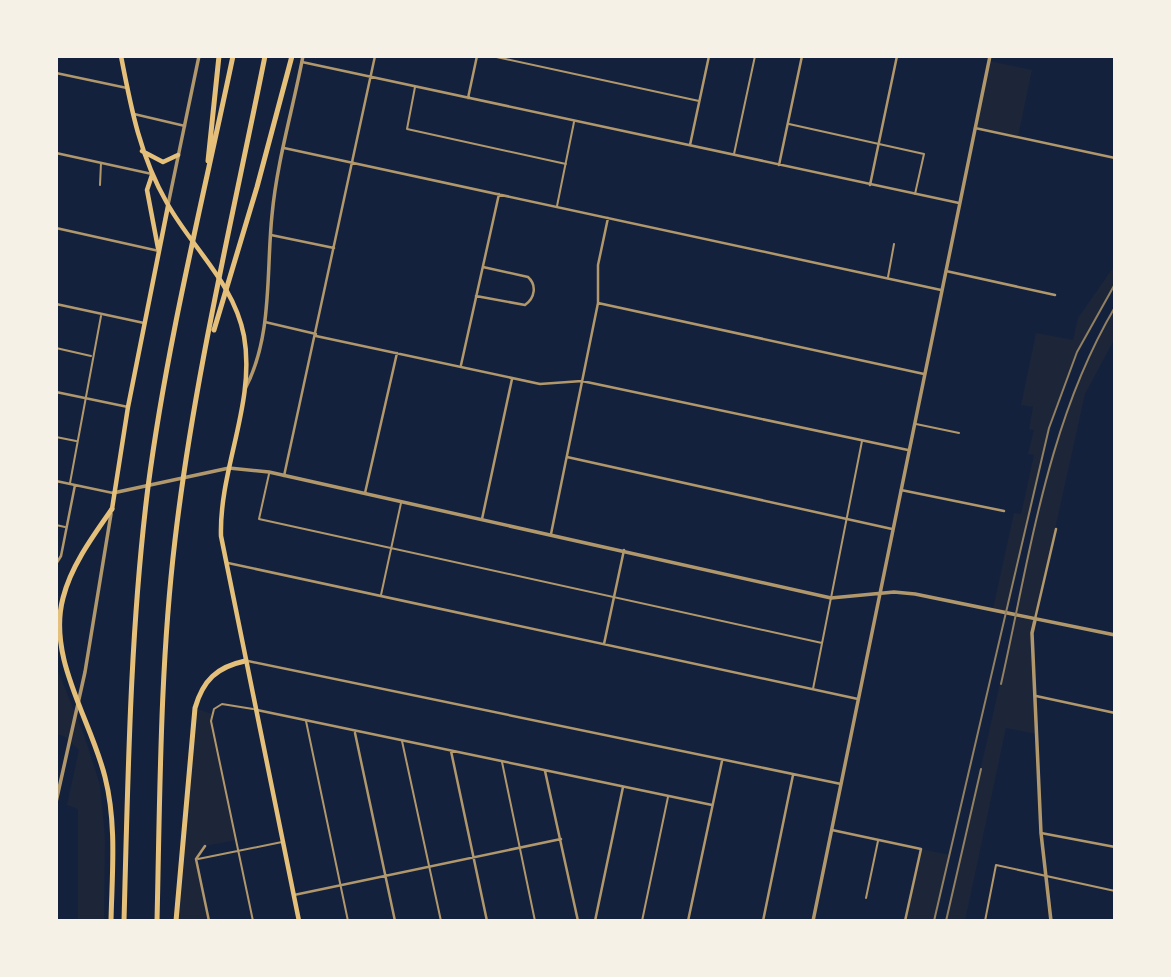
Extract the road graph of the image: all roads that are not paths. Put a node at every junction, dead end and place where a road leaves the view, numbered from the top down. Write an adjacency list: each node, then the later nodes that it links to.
1 (121, 56): 20 (main road)
2 (199, 56): 26 (street)
3 (219, 56): 43 (highway)
4 (233, 56): 43 (highway)
5 (265, 56): 70 (highway)
6 (292, 56): 70 (highway)
7 (375, 56): 18 (street)
8 (477, 56): 21 (street)
9 (492, 56): 22 (lane)
10 (702, 56): 15 (street)
11 (755, 56): 34 (lane)
12 (802, 56): 25 (street)
13 (897, 56): 28 (street)
14 (990, 56): 27 (street)
15 (709, 57): 22 (street)
16 (302, 59): 18 (street); 30 (street)
17 (56, 73): 20 (street)
18 (371, 76): 19 (street); 36 (street)
19 (415, 86): 21 (street); 38 (lane)
20 (127, 88): 23 (main road)
21 (468, 97): 24 (street)
22 (699, 101): 29 (street)
23 (132, 114): 26 (street); 31 (main road)
24 (575, 121): 29 (street); 38 (lane)
25 (788, 124): 28 (lane); 39 (street)
26 (185, 126): 33 (street)
27 (975, 128): 35 (street); 46 (street)
28 (878, 143): 41 (street); 45 (lane)
29 (690, 146): 34 (street)
30 (284, 148): 36 (street); 51 (street)
31 (141, 150): 33 (main road); 40 (main road)
32 (56, 153): 37 (street)
33 (178, 155): 47 (street)
34 (734, 155): 39 (street)
35 (1115, 158)
36 (352, 162): 44 (street); 53 (street)
37 (101, 163): 40 (street); 42 (lane)
38 (566, 164): 48 (lane)
39 (779, 165): 41 (street)
40 (152, 174): 47 (main road); 54 (main road)
41 (870, 185): 45 (street)
42 (100, 186)
43 (205, 192): 156 (highway)
44 (499, 194): 48 (street); 55 (street)
45 (915, 194): 46 (street)
46 (959, 203): 56 (street)
47 (168, 205): 54 (main road); 75 (main road)
48 (556, 206): 49 (street)
49 (608, 217): 57 (street); 61 (street)
50 (56, 228): 54 (street)
51 (271, 235): 53 (street); 64 (street)
52 (894, 244): 57 (lane)
53 (334, 248): 66 (street)
54 (159, 251): 65 (main road)
55 (483, 267): 60 (street); 60 (street)
56 (945, 271): 58 (street); 59 (street)
57 (888, 278): 58 (street)
58 (941, 290): 72 (street)
59 (1055, 295)
60 (476, 296): 71 (street)
61 (598, 303): 72 (street); 74 (street)
62 (56, 304): 63 (street)
63 (101, 314): 65 (street); 69 (lane)
64 (264, 322): 66 (street); 75 (street)
65 (144, 323): 78 (main road)
66 (316, 335): 68 (street); 88 (street)
67 (56, 348): 69 (lane)
68 (397, 353): 71 (street); 94 (street)
69 (92, 356): 77 (lane)
70 (205, 360): 157 (highway)
71 (461, 367): 73 (street)
72 (924, 374): 79 (street)
73 (512, 378): 74 (street); 99 (street)
74 (582, 381): 83 (street); 85 (street)
75 (244, 391): 86 (main road)
76 (56, 392): 77 (street)
77 (85, 398): 78 (street); 82 (lane)
78 (128, 407): 93 (main road)
79 (914, 423): 80 (lane); 84 (street)
80 (959, 433)
81 (56, 437): 82 (lane)
82 (77, 441): 90 (lane)
83 (862, 441): 84 (street); 98 (lane)
84 (908, 450): 92 (street)
85 (567, 457): 98 (street); 104 (street)
86 (229, 468): 87 (street); 93 (street); 107 (main road)
87 (269, 472): 88 (street); 105 (lane)
88 (284, 476): 94 (street)
89 (56, 481): 90 (street)
90 (70, 484): 91 (street)
91 (75, 485): 93 (street); 101 (street)
92 (901, 490): 97 (street); 102 (street)
93 (113, 493): 96 (main road)
94 (365, 493): 95 (street)
95 (402, 502): 99 (street); 105 (lane)
96 (111, 509): 134 (street); 155 (highway)
97 (1003, 511)
98 (847, 518): 102 (street); 112 (lane)
99 (482, 519): 104 (street)
100 (56, 525): 101 (lane)
101 (66, 527): 108 (street)
102 (892, 529): 110 (street)
103 (1056, 529): 113 (street)
104 (551, 534): 106 (street)
105 (391, 549): 109 (lane); 111 (lane)
106 (624, 550): 111 (street); 112 (street)
107 (225, 562): 109 (street); 117 (main road)
108 (56, 564)
109 (382, 595): 116 (street)
110 (879, 596): 112 (street); 113 (street); 120 (street)
111 (614, 598): 115 (lane); 116 (street)
112 (831, 598): 115 (lane)
113 (1035, 619): 114 (street); 119 (street)
114 (1115, 635)
115 (822, 643): 118 (lane)
116 (604, 644): 118 (street)
117 (245, 661): 121 (main road); 127 (street); 158 (highway)
118 (813, 690): 120 (street)
119 (1035, 696): 122 (street); 137 (street)
120 (858, 699): 131 (street)
121 (256, 709): 123 (street); 140 (main road); 144 (lane)
122 (1115, 713)
123 (306, 721): 124 (street); 150 (lane)
124 (355, 731): 125 (street); 148 (street)
125 (402, 740): 126 (street); 147 (lane)
126 (451, 751): 128 (street); 145 (street)
127 (722, 761): 130 (street); 135 (street)
128 (502, 762): 129 (street); 142 (lane)
129 (545, 771): 132 (street); 138 (street)
130 (793, 775): 131 (street); 171 (street)
131 (841, 785): 136 (street)
132 (623, 786): 133 (street); 168 (street)
133 (668, 796): 135 (street); 169 (lane)
134 (56, 802)
135 (712, 806): 170 (street)
136 (832, 830): 139 (street); 154 (street)
137 (1041, 833): 143 (street); 149 (street)
138 (561, 839): 142 (street); 167 (street)
139 (878, 840): 153 (lane); 173 (street)
140 (283, 841): 144 (lane); 152 (main road)
141 (205, 845): 146 (street)
142 (520, 847): 145 (street); 166 (lane)
143 (1115, 847)
144 (238, 850): 146 (lane); 160 (lane)
145 (474, 858): 147 (street); 165 (street)
146 (196, 859): 159 (street)
147 (429, 866): 148 (street); 164 (lane)
148 (386, 876): 150 (street); 163 (street)
149 (1045, 876): 151 (lane); 174 (lane); 175 (street)
150 (341, 886): 152 (street); 162 (lane)
151 (1115, 891)
152 (293, 895): 161 (main road)
153 (866, 898)
154 (813, 920): 172 (street)
155 (111, 921)
156 (124, 921)
157 (157, 921)
158 (176, 921)
159 (209, 921)
160 (253, 921)
161 (299, 921)
162 (348, 921)
163 (395, 921)
164 (440, 921)
165 (487, 921)
166 (536, 921)
167 (578, 921)
168 (595, 921)
169 (642, 921)
170 (688, 921)
171 (763, 921)
172 (819, 921)
173 (905, 921)
174 (985, 921)
175 (1051, 921)

